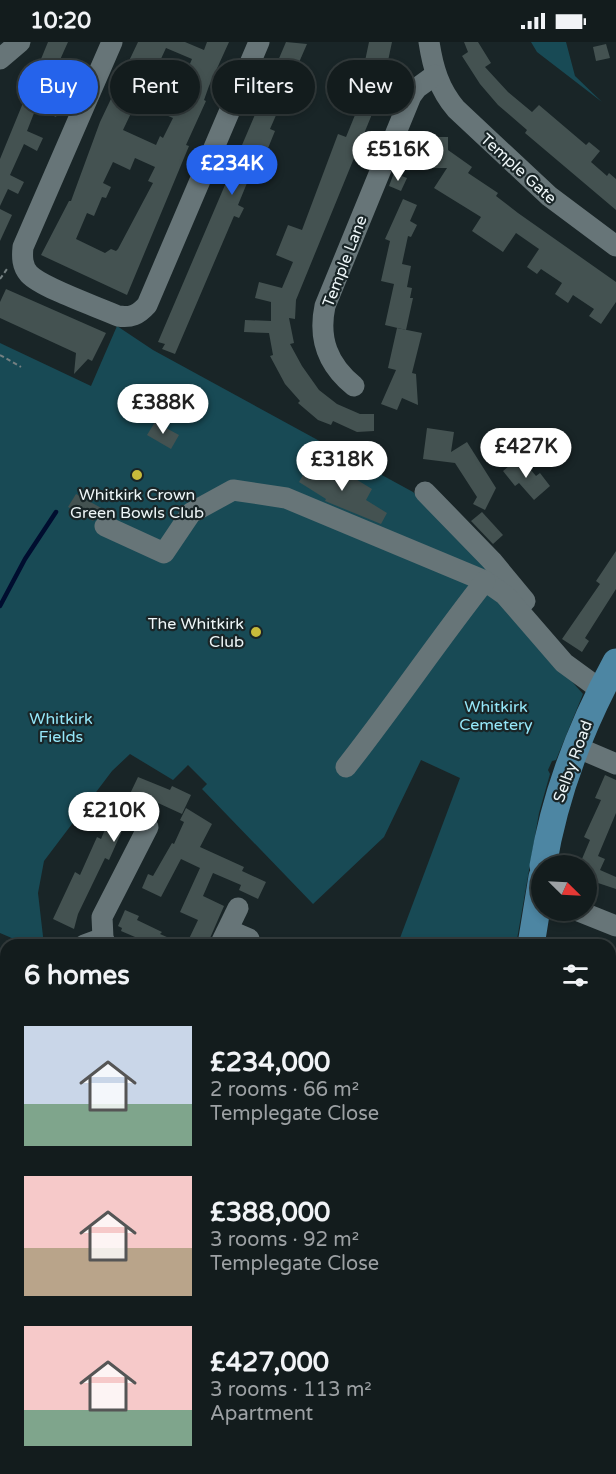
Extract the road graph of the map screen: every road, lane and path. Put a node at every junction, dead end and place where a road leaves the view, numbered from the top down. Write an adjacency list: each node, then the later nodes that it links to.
1 (20, 42): 5 (street)
2 (112, 42): 3 (street)
3 (259, 42)
4 (429, 42): 6 (street, Temple Gate)
5 (0, 59)
6 (435, 75): 7 (street, Temple Gate); 10 (street, Temple Lane)
7 (616, 246)
8 (0, 355): 9 (path)
9 (21, 367)
10 (354, 386)
11 (425, 492): 14 (street)
12 (105, 526): 13 (street)
13 (485, 581): 14 (street); 17 (street)
14 (607, 678): 15 (main road, Selby Road)
15 (576, 747): 16 (street); 19 (main road, Selby Road)
16 (616, 764)
17 (346, 767)
18 (148, 827): 25 (street)
19 (545, 855)
20 (238, 908): 24 (street)
21 (597, 918): 23 (street)
22 (535, 921): 27 (main road)
23 (616, 926)
24 (224, 937): 26 (street)
25 (98, 939)
26 (249, 939)
27 (532, 939)

